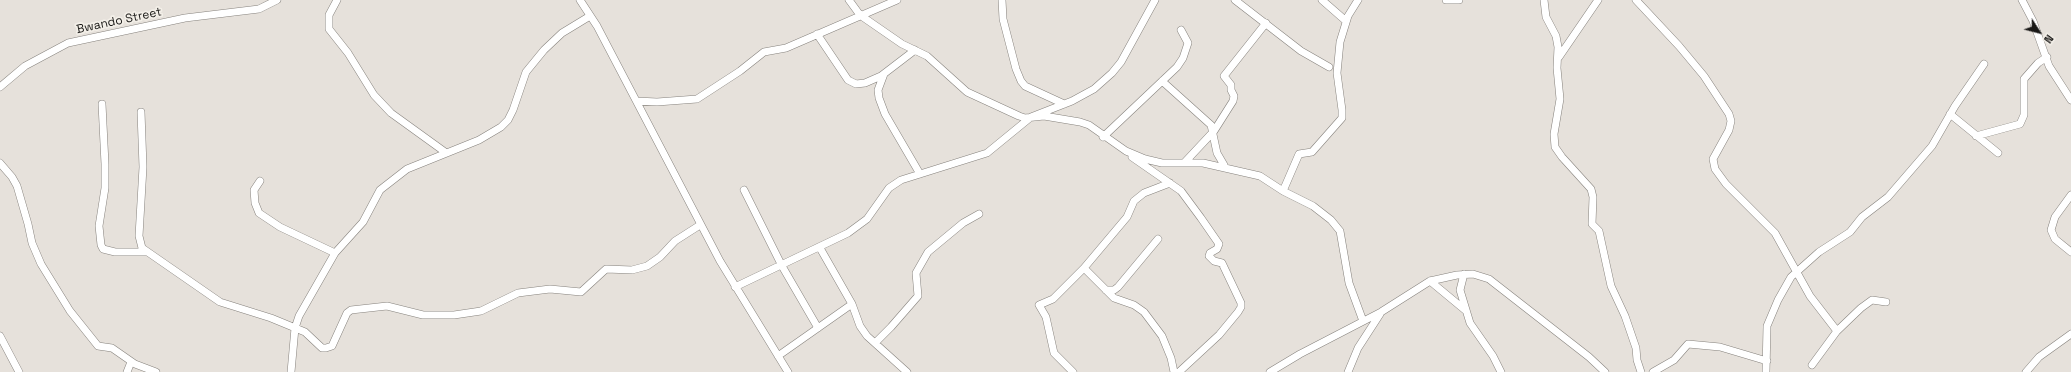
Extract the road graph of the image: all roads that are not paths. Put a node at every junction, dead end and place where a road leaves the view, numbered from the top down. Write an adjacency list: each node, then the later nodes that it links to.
1 (277, 0): 28 (street, Bwando Street)
2 (337, 0): 40 (street)
3 (580, 0): 16 (street)
4 (849, 0): 15 (street)
5 (897, 0): 15 (street)
6 (1002, 0): 32 (street)
7 (1155, 0): 32 (street)
8 (1235, 0): 18 (street)
9 (1322, 0): 17 (street)
10 (1358, 0): 17 (street)
11 (1544, 0): 23 (street)
12 (1598, 0): 23 (street)
13 (1636, 0): 60 (street)
14 (2026, 2): 22 (street)
15 (860, 14): 20 (street); 21 (street)
16 (590, 16): 30 (street); 40 (street)
17 (1346, 21): 49 (street)
18 (1266, 23): 25 (street); 36 (street)
19 (1181, 30): 27 (street)
20 (817, 34): 26 (street); 30 (street)
21 (915, 50): 26 (street); 35 (street)
22 (2047, 57): 29 (street); 37 (street)
23 (1558, 59): 93 (street)
24 (1984, 64): 34 (street)
25 (1329, 67)
26 (884, 74): 45 (street)
27 (1162, 81): 36 (street); 38 (street)
28 (0, 87)
29 (2071, 100)
30 (637, 101): 52 (street)
31 (102, 104): 55 (street)
32 (1064, 104): 35 (street)
33 (141, 112): 55 (street)
34 (1950, 114): 37 (street); 60 (street)
35 (1031, 117): 38 (street); 45 (street)
36 (1214, 131): 42 (street); 44 (street)
37 (1976, 136): 41 (street)
38 (1103, 137): 39 (street)
39 (1126, 151): 42 (street); 47 (street)
40 (445, 152): 57 (street)
41 (1998, 153)
42 (1185, 162): 49 (street)
43 (0, 163): 78 (street)
44 (1224, 166)
45 (920, 174): 54 (street)
46 (260, 180): 57 (street)
47 (1170, 183): 59 (street); 88 (street)
48 (744, 190): 58 (street)
49 (1283, 191): 69 (street)
50 (2071, 195): 56 (street)
51 (979, 214): 75 (street)
52 (700, 225): 63 (street); 70 (street)
53 (1158, 239): 64 (street)
54 (820, 248): 58 (street); 66 (street)
55 (145, 252): 70 (street)
56 (2071, 252)
57 (335, 253): 70 (street)
58 (782, 266): 63 (street); 71 (street)
59 (1084, 268): 64 (street); 86 (street)
60 (1796, 271): 72 (street); 77 (street)
61 (1464, 274): 62 (street); 67 (street); 92 (street)
62 (1430, 282): 67 (street); 68 (street)
63 (736, 287): 76 (street)
64 (1106, 290): 87 (street)
65 (1886, 302): 72 (street)
66 (852, 304): 71 (street); 75 (street)
67 (1466, 310): 91 (street)
68 (1381, 312): 69 (street); 90 (street)
69 (1363, 321): 89 (street)
70 (295, 328): 83 (street)
71 (818, 328): 76 (street)
72 (1837, 331): 79 (street)
73 (2071, 334): 96 (street)
74 (0, 336): 80 (street)
75 (875, 343): 85 (street)
76 (778, 356): 84 (street)
77 (1766, 361): 94 (street); 95 (street)
78 (131, 362): 81 (street); 82 (street)
79 (1812, 365)
80 (19, 372)
81 (127, 372)
82 (156, 372)
83 (291, 372)
84 (788, 372)
85 (907, 372)
86 (1073, 372)
87 (1174, 372)
88 (1179, 372)
89 (1270, 372)
90 (1348, 372)
91 (1501, 372)
92 (1605, 372)
93 (1640, 372)
94 (1653, 372)
95 (1766, 372)
96 (2026, 372)

